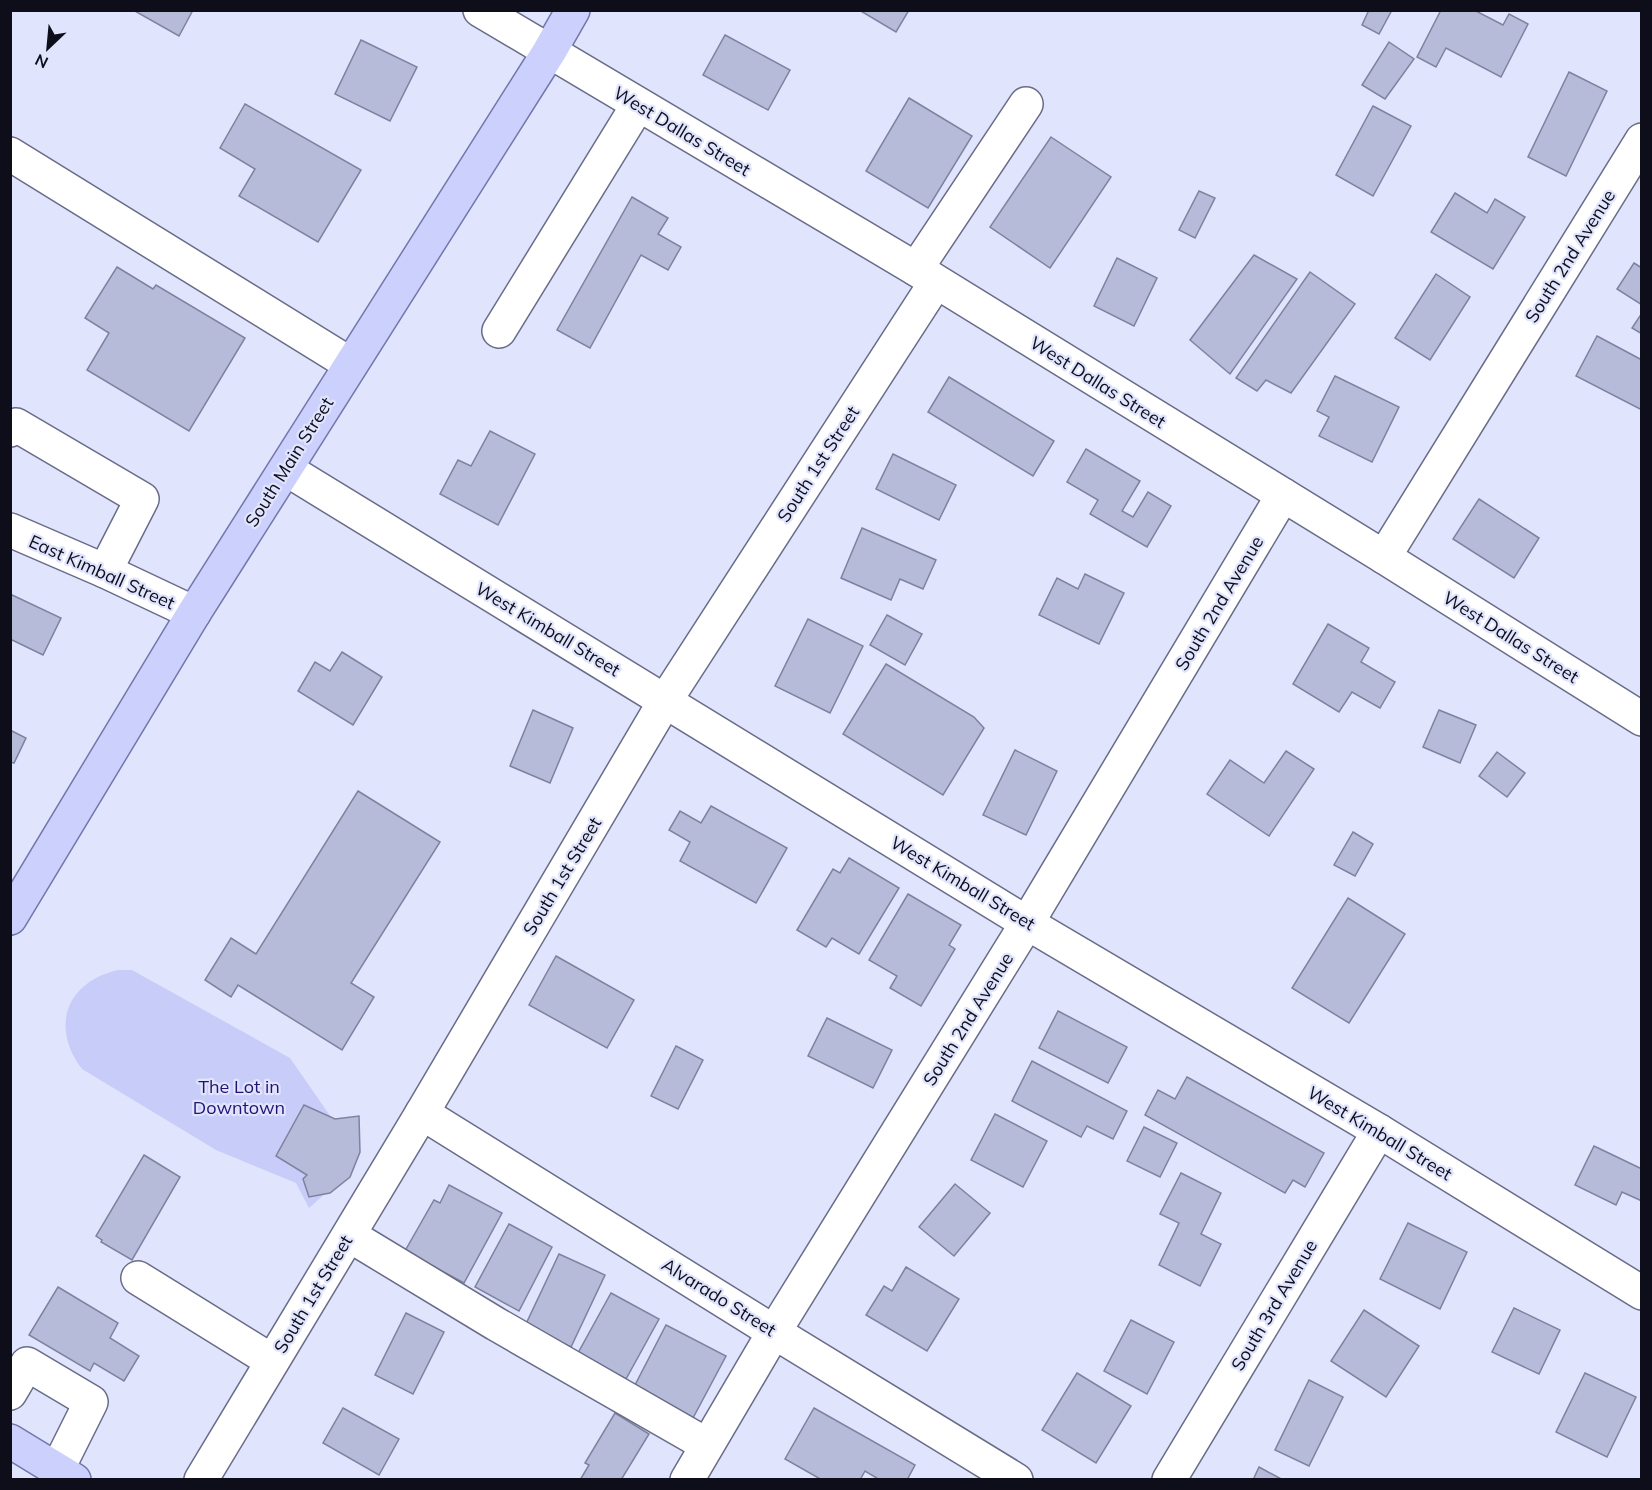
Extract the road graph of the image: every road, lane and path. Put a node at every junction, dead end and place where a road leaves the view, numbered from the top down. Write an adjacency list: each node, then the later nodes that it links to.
1 (480, 10): 3 (street, West Dallas Street)
2 (573, 10): 3 (main road, South Main Street)
3 (549, 52): 5 (street, West Dallas Street); 10 (main road, South Main Street)
4 (1026, 104): 8 (street, South 1st Street)
5 (638, 105): 8 (street, West Dallas Street); 9 (street)
6 (1641, 140): 15 (street, South 2nd Avenue)
7 (10, 154): 10 (street)
8 (926, 276): 13 (street, West Dallas Street); 18 (street, South 1st Street)
9 (499, 331)
10 (350, 364): 12 (main road, South Main Street)
11 (10, 430): 16 (street)
12 (286, 469): 17 (main road, South Main Street); 18 (street, West Kimball Street)
13 (1283, 495): 15 (street, West Dallas Street); 21 (street, South 2nd Avenue)
14 (10, 531): 16 (street, East Kimball Street)
15 (1384, 557): 19 (street, West Dallas Street)
16 (105, 571): 17 (street, East Kimball Street)
17 (194, 613): 20 (main road, South Main Street)
18 (665, 701): 21 (street, West Kimball Street); 22 (street, South 1st Street)
19 (1641, 719)
20 (10, 918)
21 (1027, 923): 23 (street, West Kimball Street); 27 (street, South 2nd Avenue)
22 (422, 1113): 24 (street, South 1st Street); 27 (street, Alvarado Street)
23 (1379, 1131): 26 (street, West Kimball Street); 36 (street, South 3rd Avenue)
24 (349, 1235): 28 (street, South 1st Street); 31 (street)
25 (138, 1278): 28 (street)
26 (1641, 1293)
27 (774, 1332): 31 (street, South 2nd Avenue); 35 (street, Alvarado Street)
28 (272, 1361): 33 (street, South 1st Street)
29 (10, 1393): 32 (street)
30 (10, 1441): 32 (main road)
31 (707, 1445): 34 (street, South 2nd Avenue)
32 (65, 1474)
33 (201, 1479)
34 (687, 1479)
35 (1016, 1479)
36 (1169, 1479)

